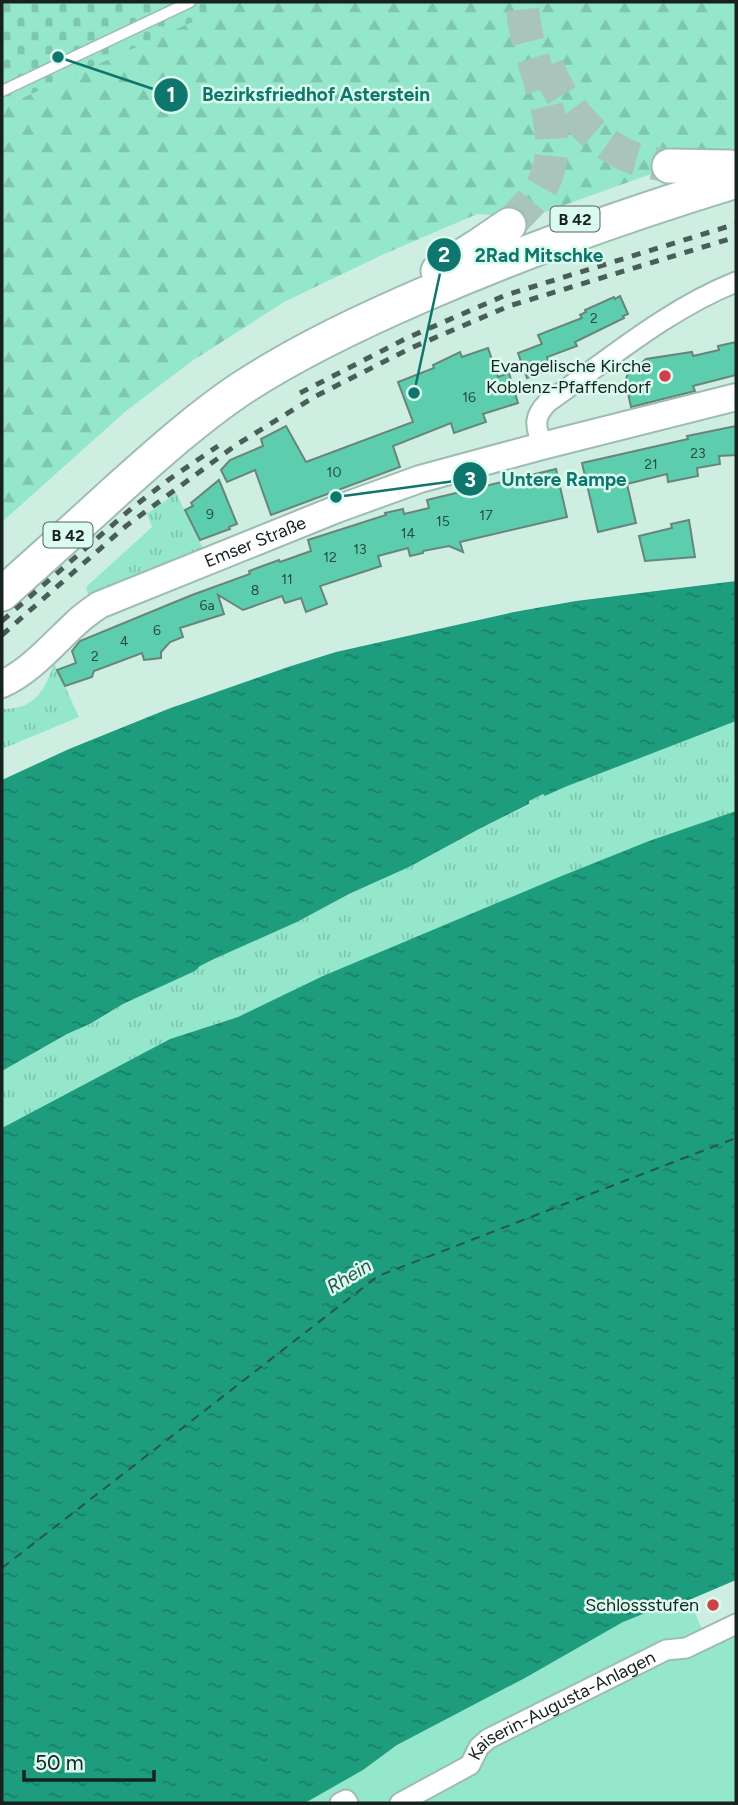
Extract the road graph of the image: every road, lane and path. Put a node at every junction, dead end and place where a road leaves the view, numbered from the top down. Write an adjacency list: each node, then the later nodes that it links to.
1 (190, 2): 2 (lane)
2 (2, 91)
3 (669, 166): 4 (highway)
4 (735, 178): 6 (highway, B 42); 11 (highway, B 42)
5 (509, 225): 6 (highway)
6 (424, 280): 10 (highway, B 42)
7 (736, 282): 9 (street)
8 (736, 397): 9 (street, Emser Straße)
9 (542, 446): 12 (street, Emser Straße)
10 (2, 563)
11 (2, 594)
12 (2, 684)
13 (736, 1625): 16 (street, Kaiserin-Augusta-Anlagen)
14 (340, 1803): 15 (street)
15 (348, 1803)
16 (400, 1803)

